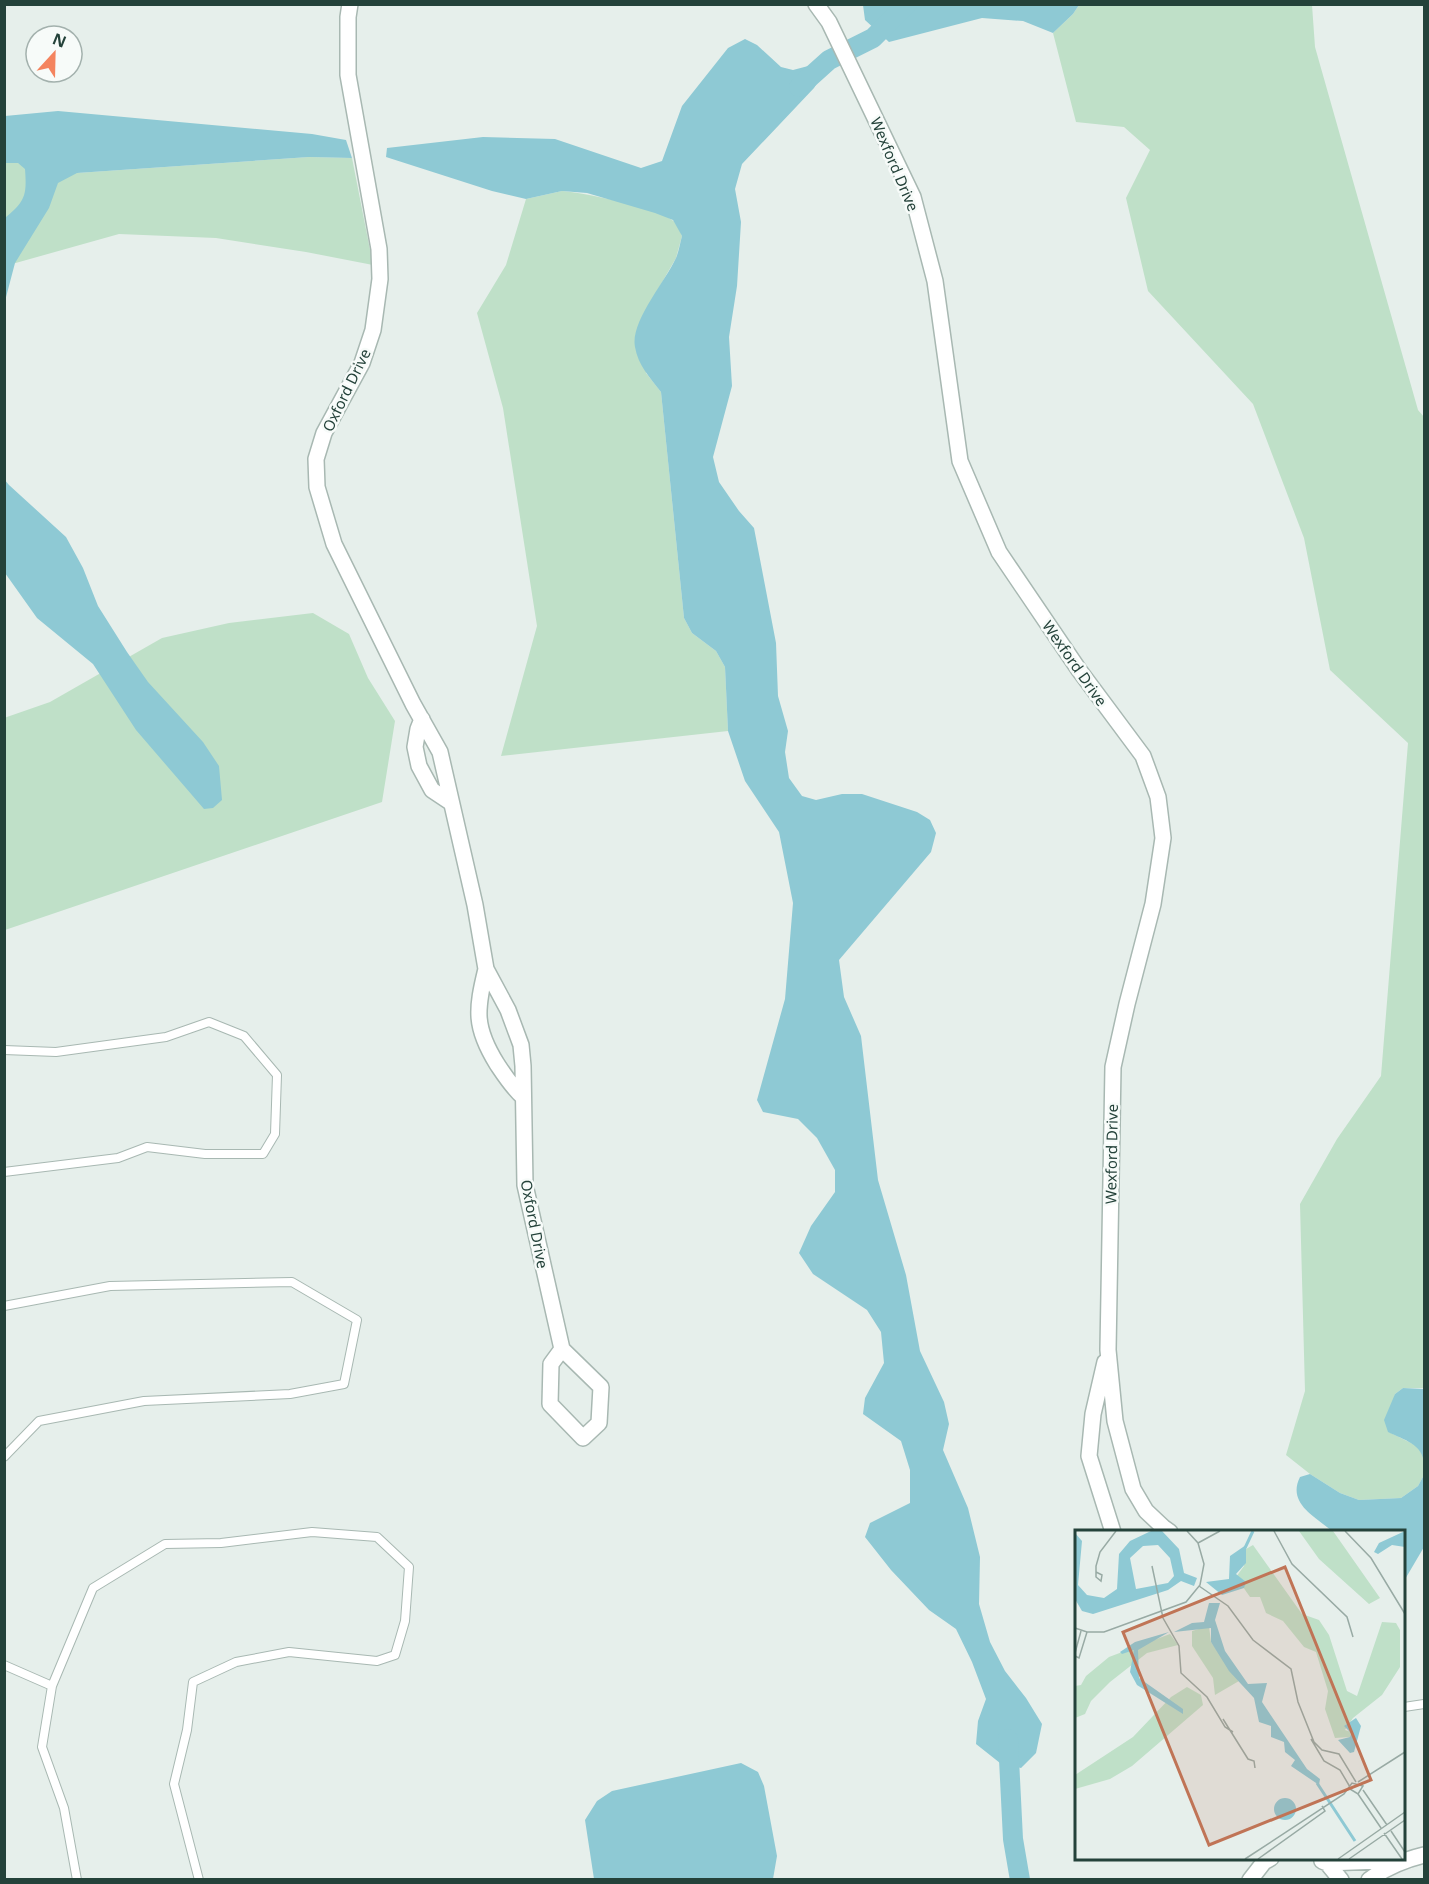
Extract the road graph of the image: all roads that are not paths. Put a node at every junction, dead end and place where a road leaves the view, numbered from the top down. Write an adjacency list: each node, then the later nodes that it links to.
1 (350, 4): 3 (street, Oxford Drive)
2 (816, 4): 11 (street, Wexford Drive)
3 (422, 719): 4 (street, Oxford Drive); 4 (street)
4 (450, 802): 5 (street, Oxford Drive)
5 (486, 969): 7 (street, Oxford Drive); 7 (street, Oxford Drive)
6 (4, 1050): 8 (lane)
7 (523, 1097): 10 (street, Oxford Drive)
8 (4, 1172)
9 (4, 1306): 12 (lane)
10 (562, 1349): 10 (street)
11 (1108, 1350): 13 (street, Wexford Drive); 14 (street, Wexford Drive)
12 (4, 1457)
13 (1113, 1530)
14 (1167, 1530)
15 (4, 1665): 16 (lane)
16 (52, 1686): 24 (lane); 25 (lane)
17 (1425, 1704): 18 (lane)
18 (1405, 1707)
19 (1425, 1855): 21 (street)
20 (1268, 1860): 23 (street)
21 (1405, 1860): 22 (street); 27 (street)
22 (1323, 1861): 26 (street)
23 (1251, 1871)
24 (77, 1880)
25 (199, 1880)
26 (1341, 1880)
27 (1369, 1880)

